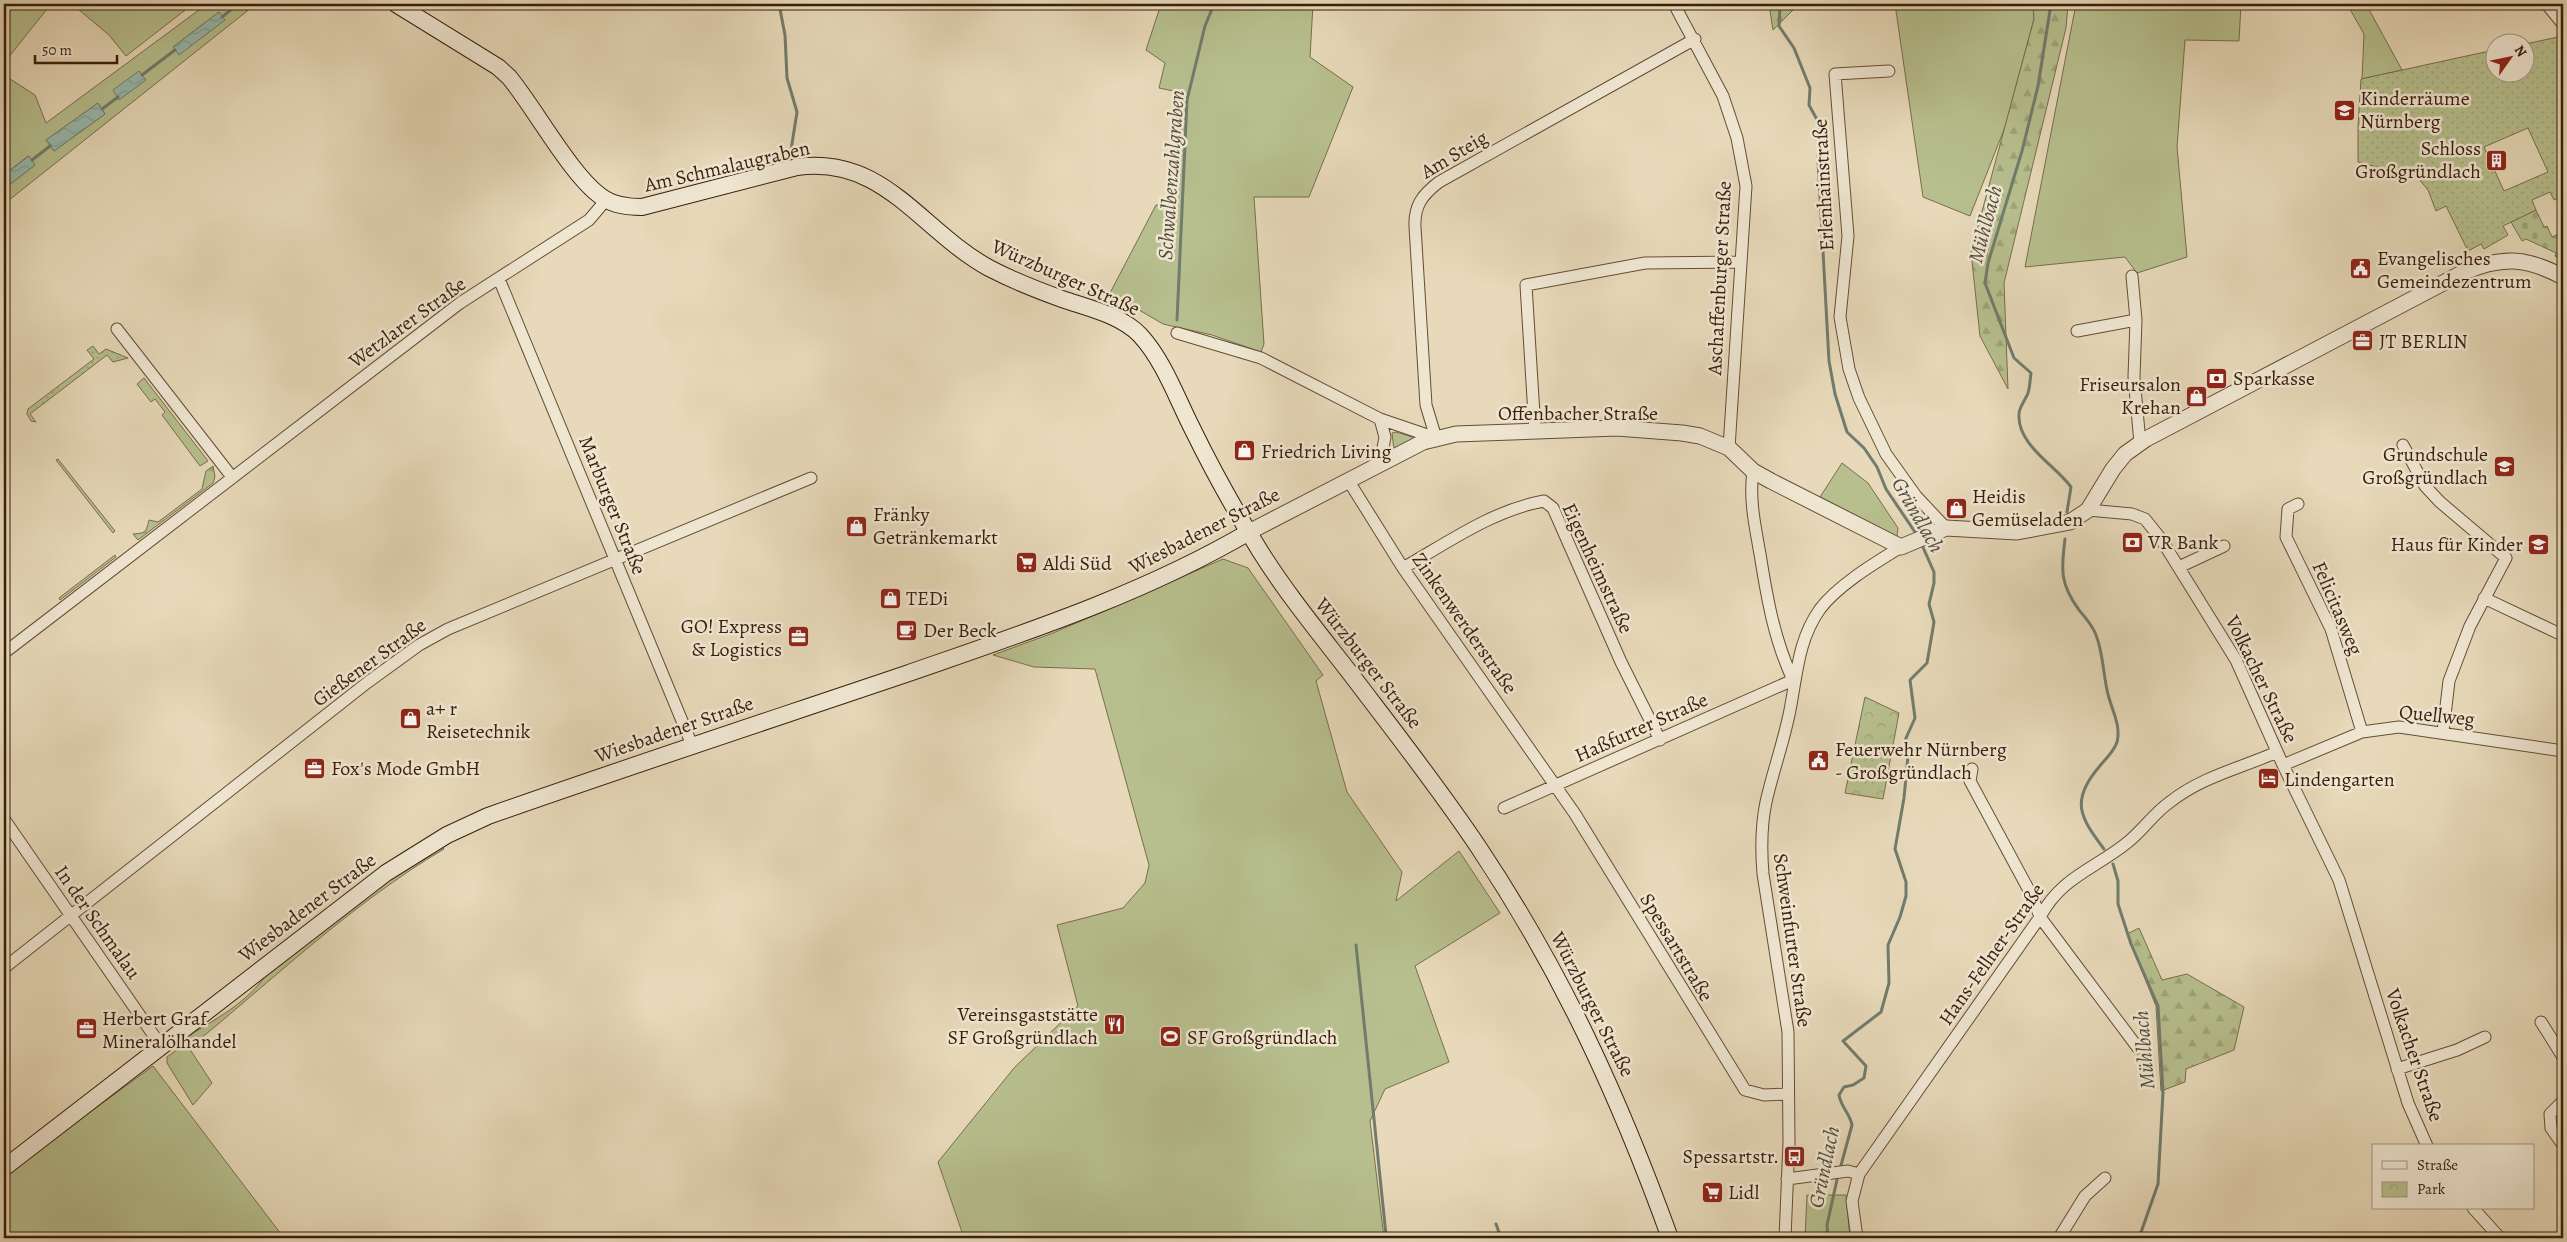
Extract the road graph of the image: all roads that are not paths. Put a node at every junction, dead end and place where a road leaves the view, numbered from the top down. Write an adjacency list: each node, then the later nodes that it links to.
1 (396, 4): 7 (main road, Am Schmalaugraben)
2 (1674, 4): 5 (street, Aschaffenburger Straße)
3 (2549, 4): 4 (street)
4 (2563, 21)
5 (1695, 39): 9 (street, Aschaffenburger Straße); 19 (street, Am Steig)
6 (1890, 71): 30 (street, Erlenhainstraße)
7 (606, 200): 8 (main road, Am Schmalaugraben); 12 (street, Wetzlarer Straße)
8 (924, 220): 31 (main road, Würzburger Straße)
9 (1741, 262): 18 (street); 22 (street, Aschaffenburger Straße)
10 (2132, 276): 13 (street)
11 (2563, 277): 20 (street)
12 (499, 279): 25 (street, Wetzlarer Straße); 34 (street, Marburger Straße)
13 (2136, 320): 15 (street); 20 (street)
14 (117, 329): 25 (street)
15 (2077, 331)
16 (1177, 332): 17 (street, Offenbacher Straße)
17 (1380, 420): 19 (street, Offenbacher Straße); 23 (street)
18 (1535, 431): 19 (street, Offenbacher Straße); 22 (street, Offenbacher Straße)
19 (1429, 440): 23 (street, Wiesbadener Straße)
20 (2140, 443): 29 (street)
21 (2403, 445): 37 (street)
22 (1729, 448): 24 (street, Offenbacher Straße)
23 (1380, 464): 27 (street, Wiesbadener Straße)
24 (1753, 470): 32 (street, Offenbacher Straße); 41 (street)
25 (232, 477): 39 (street, Wetzlarer Straße)
26 (811, 478): 34 (street, Gießener Straße)
27 (1348, 480): 31 (street, Wiesbadener Straße); 36 (street, Zinkenwerderstraße)
28 (2298, 504): 43 (street, Felicitasweg)
29 (2088, 510): 30 (street); 35 (street, Volkacher Straße)
30 (1941, 529): 32 (street)
31 (1249, 532): 46 (main road, Wiesbadener Straße); 72 (main road, Würzburger Straße)
32 (1904, 546): 40 (street, Schweinfurter Straße)
33 (2224, 546): 35 (street)
34 (615, 559): 46 (street, Marburger Straße); 54 (street, Gießener Straße)
35 (2179, 566): 48 (street, Volkacher Straße)
36 (1403, 568): 45 (street, Eigenheimstraße); 51 (street, Zinkenwerderstraße)
37 (2484, 598): 38 (street); 44 (street)
38 (2560, 634)
39 (4, 653)
40 (1798, 657): 41 (street); 42 (street, Schweinfurter Straße)
41 (1783, 658): 42 (street)
42 (1793, 680): 45 (street, Haßfurter Straße); 63 (street, Schweinfurter Straße)
43 (2362, 732): 44 (street, Quellweg); 49 (street, Quellweg)
44 (2443, 732): 47 (street, Quellweg)
45 (1660, 740): 51 (street, Haßfurter Straße)
46 (692, 744): 59 (main road, Wiesbadener Straße)
47 (2563, 751)
48 (2277, 752): 49 (street, Volkacher Straße); 55 (street, Hans-Fellner-Straße)
49 (2283, 765): 62 (street, Volkacher Straße)
50 (1972, 769): 55 (street)
51 (1554, 785): 52 (street, Haßfurter Straße); 63 (street, Spessartstraße)
52 (1504, 808)
53 (4, 819): 54 (street, In der Schmalau)
54 (70, 915): 56 (street, Gießener Straße); 59 (street, In der Schmalau)
55 (2040, 917): 60 (street); 68 (street, Hans-Fellner-Straße)
56 (4, 968)
57 (2541, 1022): 61 (street)
58 (2484, 1037): 62 (street)
59 (161, 1046): 67 (main road, Wiesbadener Straße)
60 (2138, 1048)
61 (2563, 1057)
62 (2397, 1069): 65 (street, Volkacher Straße)
63 (1788, 1094): 70 (street, Schweinfurter Straße)
64 (2563, 1101): 66 (street)
65 (2426, 1144)
66 (2563, 1145)
67 (4, 1168)
68 (1854, 1172): 70 (street); 74 (street, Hans-Fellner-Straße)
69 (2105, 1178): 75 (street)
70 (1787, 1179): 73 (street, Schweinfurter Straße)
71 (2475, 1210): 76 (street)
72 (1670, 1238)
73 (1785, 1238)
74 (1857, 1238)
75 (2059, 1238)
76 (2500, 1238)

